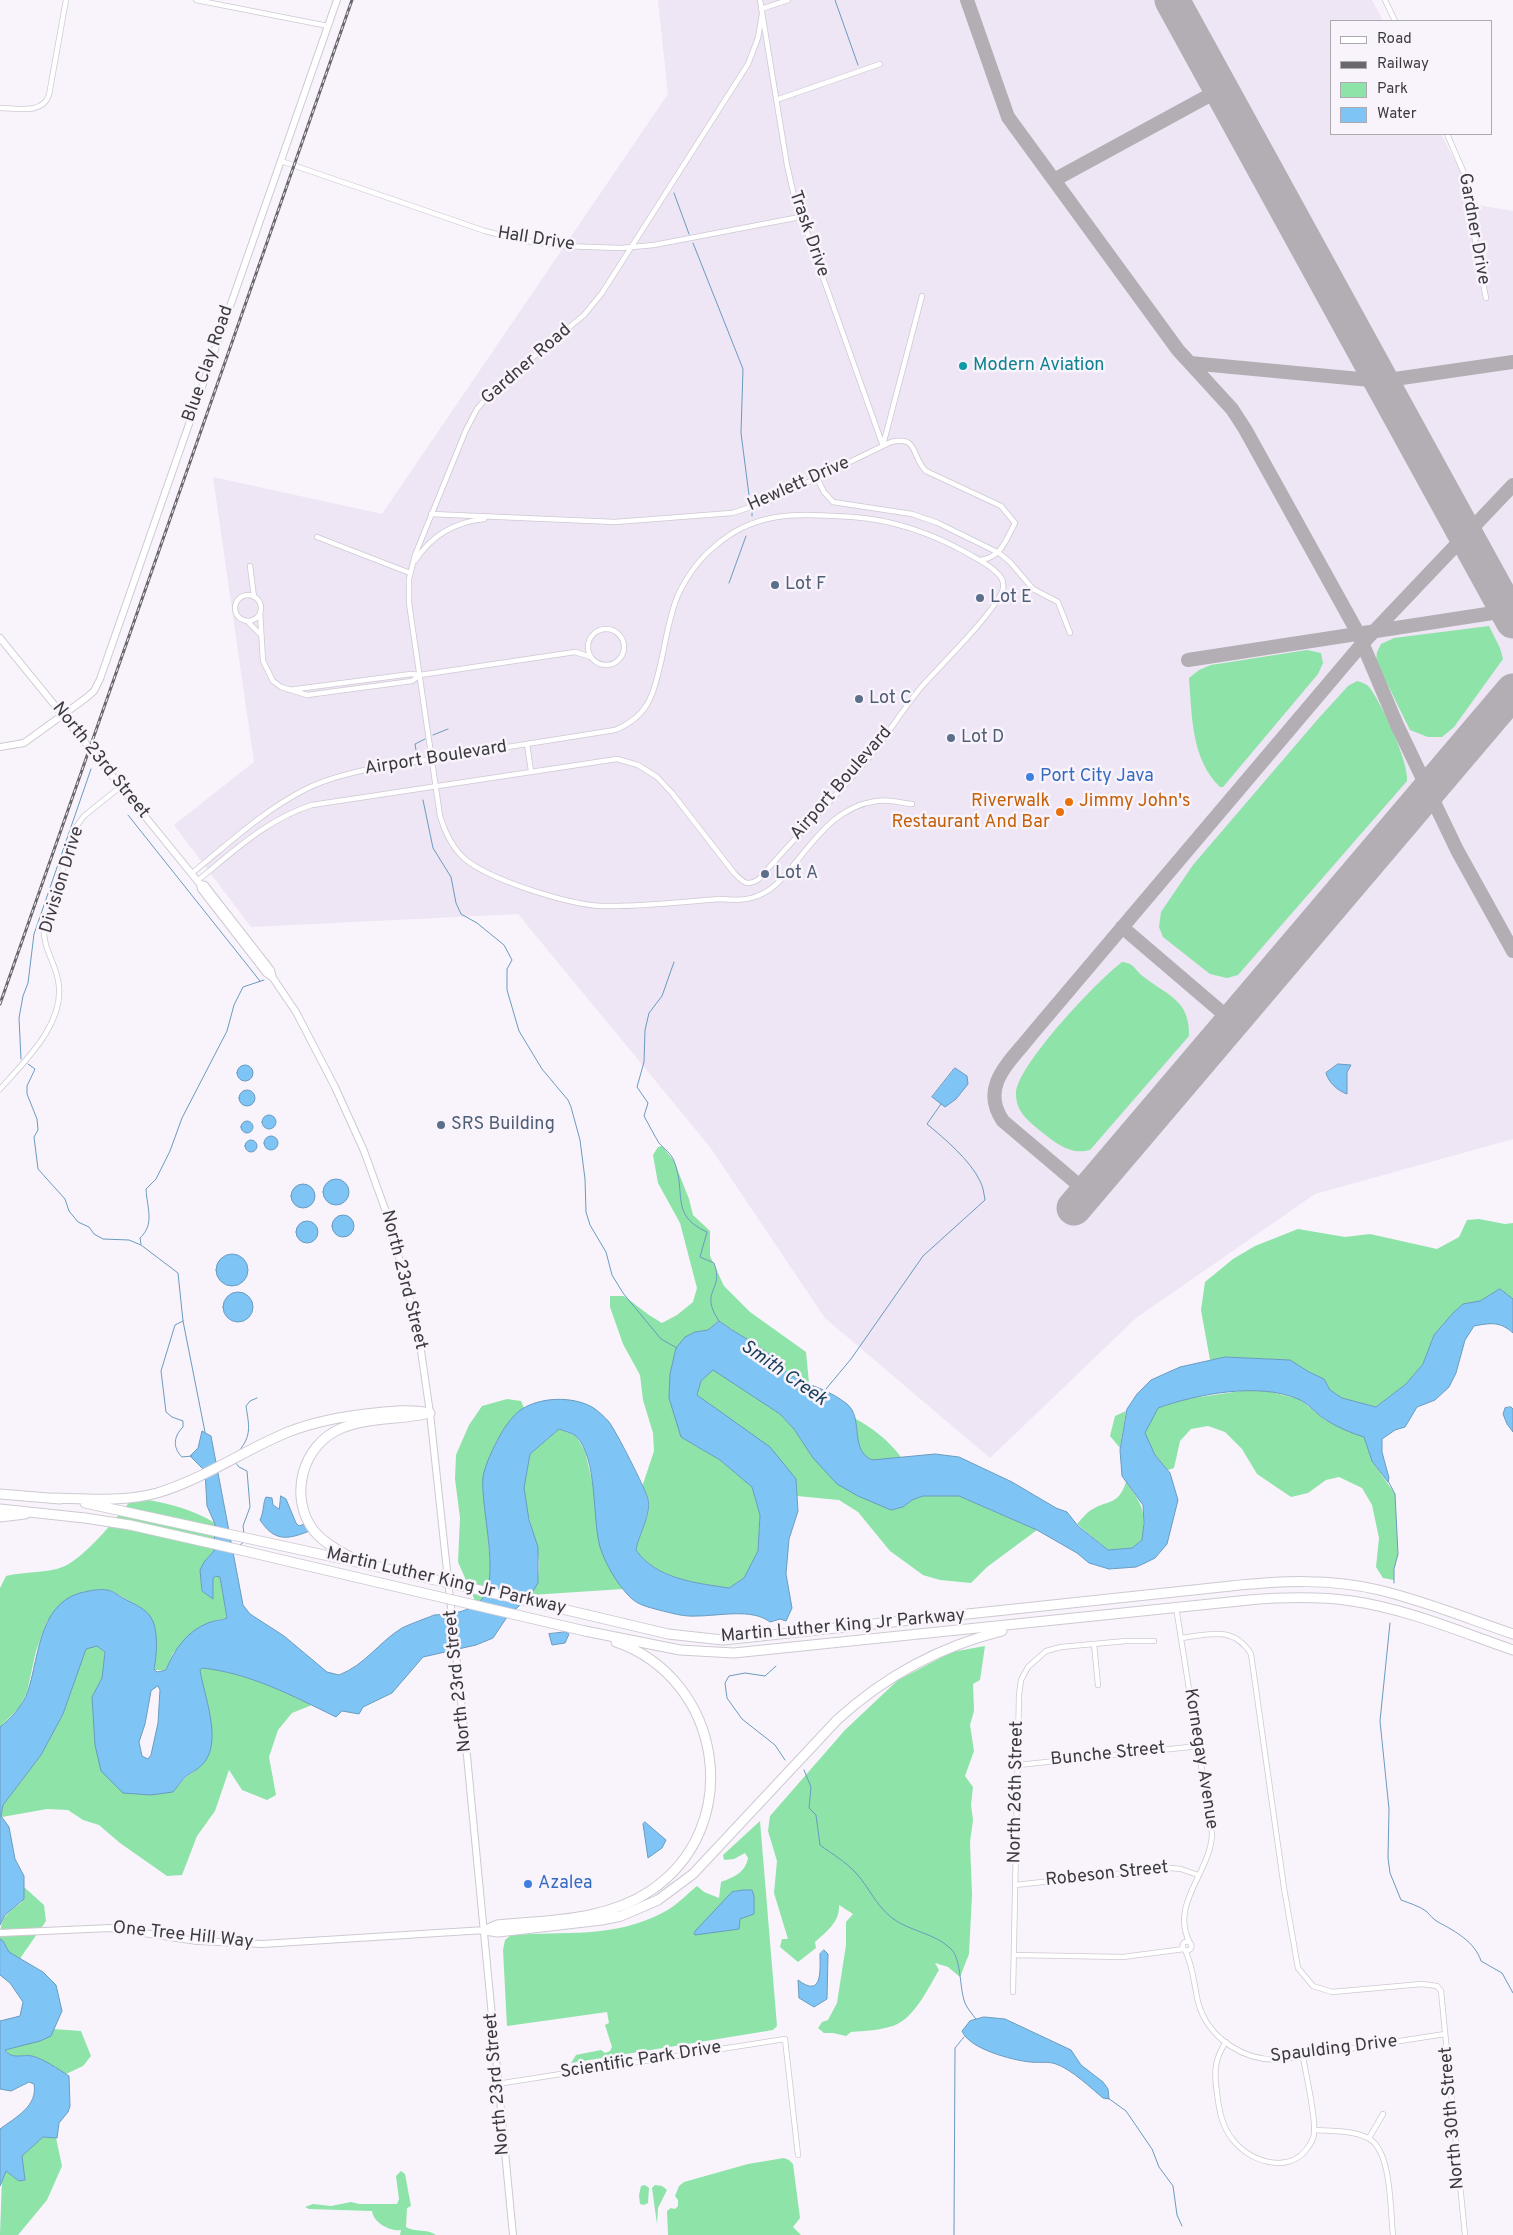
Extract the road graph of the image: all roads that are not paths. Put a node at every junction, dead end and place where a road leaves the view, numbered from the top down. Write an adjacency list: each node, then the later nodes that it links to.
1 (66, 0): 12 (street)
2 (196, 0): 9 (street)
3 (337, 0): 9 (main road, Blue Clay Road)
4 (760, 0): 7 (street)
5 (788, 0): 7 (street)
6 (1385, 0): 8 (street)
7 (762, 11): 11 (street, Trask Drive); 16 (street, Gardner Road)
8 (1395, 20)
9 (328, 26): 14 (main road, Blue Clay Road)
10 (880, 64): 11 (street)
11 (776, 100): 15 (street, Trask Drive)
12 (2, 108)
13 (1447, 135): 18 (street, Gardner Drive)
14 (281, 161): 16 (street, Hall Drive); 39 (main road, Blue Clay Road)
15 (800, 217): 16 (street, Hall Drive); 19 (street, Trask Drive)
16 (631, 248): 21 (street, Gardner Road)
17 (922, 296): 19 (street)
18 (1486, 298)
19 (882, 446): 20 (street, Hewlett Drive); 24 (street, Hewlett Drive)
20 (817, 478): 22 (street, Hewlett Drive); 24 (street)
21 (432, 514): 22 (street, Hewlett Drive); 27 (street, Gardner Road)
22 (501, 517): 27 (street)
23 (318, 537): 28 (street)
24 (999, 553): 25 (street); 32 (street)
25 (980, 560): 40 (street, Airport Boulevard); 43 (street, Airport Boulevard)
26 (250, 566): 29 (street)
27 (411, 567): 28 (street, Gardner Road)
28 (410, 573): 38 (street, Gardner Road)
29 (254, 597): 30 (street); 31 (street)
30 (260, 612): 31 (street); 33 (street)
31 (247, 621): 33 (street)
32 (1070, 633)
33 (260, 634): 38 (street)
34 (0, 638): 39 (main road, North 23rd Street)
35 (588, 642): 36 (street); 37 (street); 37 (street)
36 (575, 652): 37 (street); 38 (street)
37 (591, 657)
38 (420, 675): 42 (street, Gardner Road)
39 (63, 715): 41 (main road, Blue Clay Road); 45 (main road, North 23rd Street)
40 (527, 744): 42 (street, Airport Boulevard); 43 (street)
41 (0, 747)
42 (432, 759): 44 (street, Gardner Road); 47 (street, Airport Boulevard)
43 (531, 771): 44 (street, Airport Boulevard)
44 (436, 785): 46 (street, Gardner Road); 48 (street, Airport Boulevard)
45 (120, 787): 47 (main road, North 23rd Street); 49 (street, Division Drive)
46 (912, 804)
47 (191, 874): 48 (main road, North 23rd Street)
48 (198, 882): 50 (main road, North 23rd Street)
49 (0, 1089)
50 (430, 1413): 52 (highway); 56 (highway); 70 (main road, North 23rd Street)
51 (0, 1494): 52 (highway)
52 (88, 1501): 56 (highway, Martin Luther King Jr Parkway)
53 (0, 1508): 54 (highway, Martin Luther King Jr Parkway)
54 (55, 1514): 55 (highway); 59 (highway, Martin Luther King Jr Parkway, bridge)
55 (0, 1517)
56 (361, 1562): 60 (highway, Martin Luther King Jr Parkway, bridge)
57 (1176, 1608): 58 (highway, Martin Luther King Jr Parkway); 61 (street, Kornegay Avenue); 64 (highway, Martin Luther King Jr Parkway)
58 (1036, 1623): 59 (highway, Martin Luther King Jr Parkway); 70 (highway)
59 (585, 1631): 70 (highway)
60 (1513, 1634)
61 (1181, 1638): 66 (street, Kornegay Avenue); 76 (street, North 30th Street)
62 (1154, 1641): 63 (street)
63 (1094, 1644): 65 (street); 67 (street, North 26th Street)
64 (1513, 1650)
65 (1098, 1685)
66 (1199, 1746): 67 (street, Bunche Street); 68 (street, Kornegay Avenue)
67 (1018, 1765): 69 (street, North 26th Street)
68 (1198, 1875): 69 (street, Robeson Street); 72 (street, Kornegay Avenue)
69 (1015, 1885): 73 (street, North 26th Street)
70 (485, 1930): 71 (main road, One Tree Hill Way); 79 (main road, North 23rd Street)
71 (0, 1933)
72 (1185, 1945): 73 (street); 74 (street, Kornegay Avenue); 74 (street, Kornegay Avenue)
73 (1014, 1956): 75 (street, North 26th Street)
74 (1189, 1958): 77 (street, Kornegay Avenue)
75 (1013, 1992)
76 (1445, 2034): 78 (street, Spaulding Drive); 86 (street, North 30th Street)
77 (1226, 2042): 78 (street, Spaulding Drive); 81 (street)
78 (1303, 2057): 81 (street)
79 (497, 2084): 83 (street, Scientific Park Drive); 84 (main road, North 23rd Street)
80 (1383, 2114): 82 (street)
81 (1314, 2130): 82 (street)
82 (1368, 2138): 85 (street)
83 (798, 2155)
84 (513, 2235)
85 (1393, 2235)
86 (1464, 2235)

